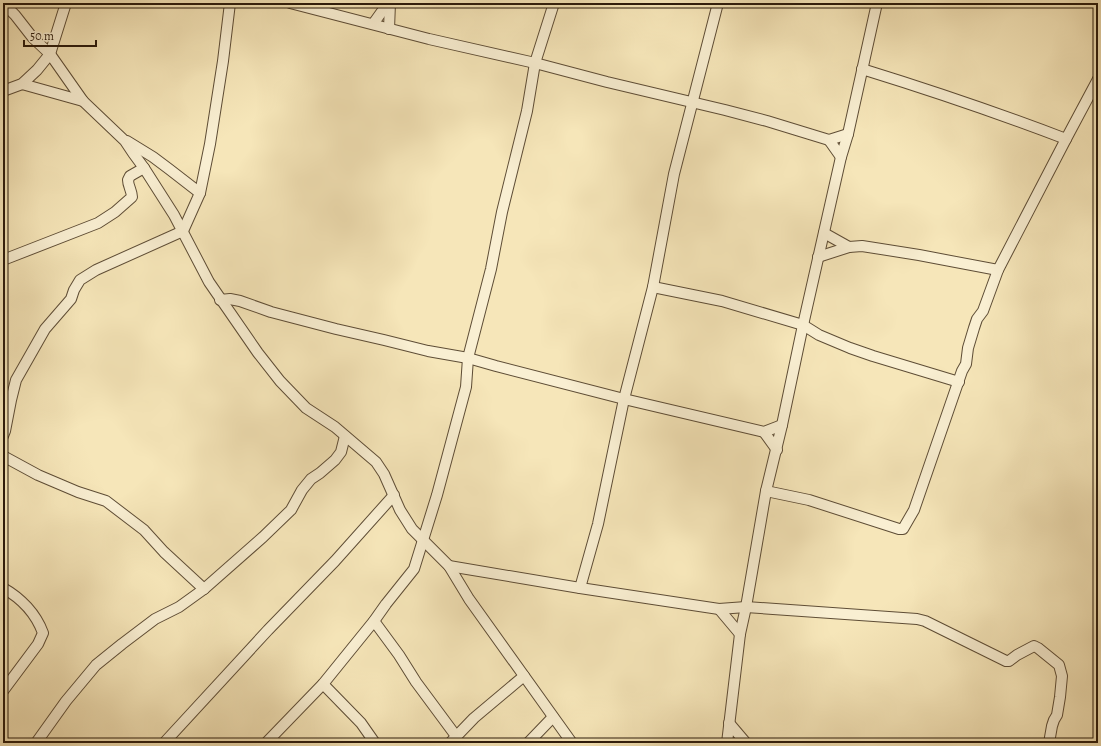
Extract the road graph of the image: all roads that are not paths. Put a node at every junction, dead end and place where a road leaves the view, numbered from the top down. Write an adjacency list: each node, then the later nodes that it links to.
1 (3, 3): 11 (street)
2 (66, 3): 11 (street)
3 (230, 3): 25 (street)
4 (290, 3): 9 (street)
5 (389, 3): 9 (street); 10 (street)
6 (554, 3): 12 (street)
7 (718, 3): 18 (street)
8 (877, 3): 13 (street)
9 (373, 24): 10 (street)
10 (389, 29): 12 (street)
11 (50, 54): 15 (street); 17 (street)
12 (535, 63): 18 (street); 35 (street)
13 (862, 69): 19 (street); 20 (street)
14 (1098, 78): 20 (street)
15 (22, 84): 16 (street); 17 (street)
16 (3, 91)
17 (83, 101): 22 (street)
18 (692, 102): 21 (street); 32 (street)
19 (848, 134): 21 (street); 23 (street)
20 (1066, 139): 31 (street)
21 (829, 140): 23 (street)
22 (126, 141): 24 (street); 25 (street)
23 (841, 158): 27 (street)
24 (144, 168): 26 (street); 30 (street)
25 (200, 193): 26 (street)
26 (182, 231): 33 (street); 40 (street)
27 (824, 232): 28 (street); 29 (street)
28 (849, 247): 29 (street); 31 (street)
29 (818, 257): 34 (street)
30 (3, 260)
31 (998, 270): 36 (street)
32 (653, 287): 34 (street); 37 (street)
33 (220, 300): 35 (street); 41 (street)
34 (803, 325): 36 (street); 38 (street)
35 (468, 358): 37 (street); 46 (street)
36 (958, 382): 44 (street)
37 (624, 399): 39 (street); 49 (street)
38 (782, 425): 39 (street); 42 (street)
39 (764, 432): 42 (street)
40 (3, 436)
41 (344, 436): 45 (street); 50 (street)
42 (777, 450): 44 (street)
43 (3, 456): 50 (street)
44 (766, 491): 51 (street)
45 (394, 495): 46 (street); 62 (street)
46 (423, 541): 47 (street); 53 (street)
47 (449, 566): 49 (street); 55 (street)
48 (3, 588): 57 (street)
49 (580, 588): 52 (street)
50 (204, 589): 61 (street)
51 (746, 607): 52 (street); 54 (street); 69 (street)
52 (719, 609): 54 (street)
53 (374, 622): 56 (street); 60 (street)
54 (740, 634): 59 (street)
55 (524, 676): 58 (street); 60 (street)
56 (323, 684): 63 (street); 64 (street)
57 (3, 691)
58 (553, 717): 65 (street); 66 (street)
59 (729, 723): 67 (street); 68 (street)
60 (453, 739)
61 (36, 743)
62 (164, 743)
63 (266, 743)
64 (375, 743)
65 (528, 743)
66 (572, 743)
67 (726, 743)
68 (746, 743)
69 (1049, 743)

